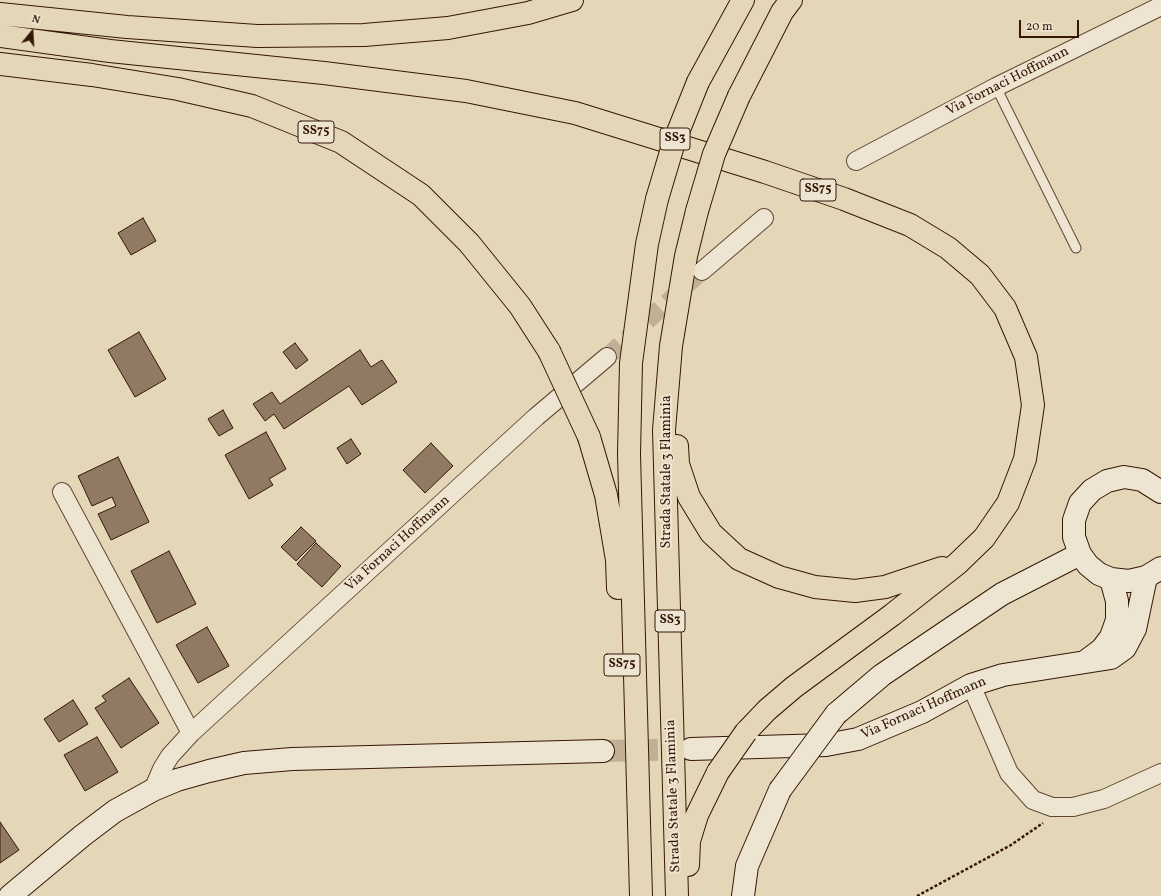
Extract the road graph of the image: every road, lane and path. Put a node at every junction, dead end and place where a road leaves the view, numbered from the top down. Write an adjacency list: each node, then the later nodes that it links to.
1 (572, 0): 5 (highway)
2 (743, 0): 33 (highway, SS3, bridge)
3 (791, 0): 15 (highway, Strada Statale 3 Flaminia / SS3, bridge)
4 (1161, 6): 10 (street, Via Fornaci Hoffmann)
5 (0, 14)
6 (0, 36): 8 (highway, SS75)
7 (0, 44): 8 (highway, SS75)
8 (110, 51): 20 (highway, SS75)
9 (0, 64): 32 (highway, SS75, bridge)
10 (996, 87): 11 (street, Via Fornaci Hoffmann); 13 (lane)
11 (856, 161)
12 (764, 218): 14 (street)
13 (1076, 248)
14 (702, 271)
15 (671, 346): 20 (highway, SS75); 34 (highway, Strada Statale 3 Flaminia / SS3)
16 (607, 357): 25 (street, Via Fornaci Hoffmann)
17 (1160, 488): 19 (main road, Via Fornaci Hoffmann)
18 (62, 492): 25 (street)
19 (1080, 554): 22 (main road, Via Fornaci Hoffmann); 36 (main road, bridge)
20 (957, 564): 35 (highway, SS75, bridge)
21 (1154, 572): 22 (main road, Via Fornaci Hoffmann); 23 (main road, Via Fornaci Hoffmann)
22 (1111, 579): 23 (main road, Via Fornaci Hoffmann)
23 (1083, 663): 24 (main road, Via Fornaci Hoffmann)
24 (971, 685): 26 (main road, Via Fornaci Hoffmann); 30 (street)
25 (191, 733): 29 (street, Via Fornaci Hoffmann)
26 (691, 749)
27 (603, 751): 29 (main road)
28 (1161, 773): 30 (street)
29 (153, 790): 31 (main road)
30 (1052, 807): 37 (path)
31 (10, 896)
32 (632, 896)
33 (641, 896)
34 (677, 896)
35 (687, 896)
36 (743, 896)
37 (917, 896)

